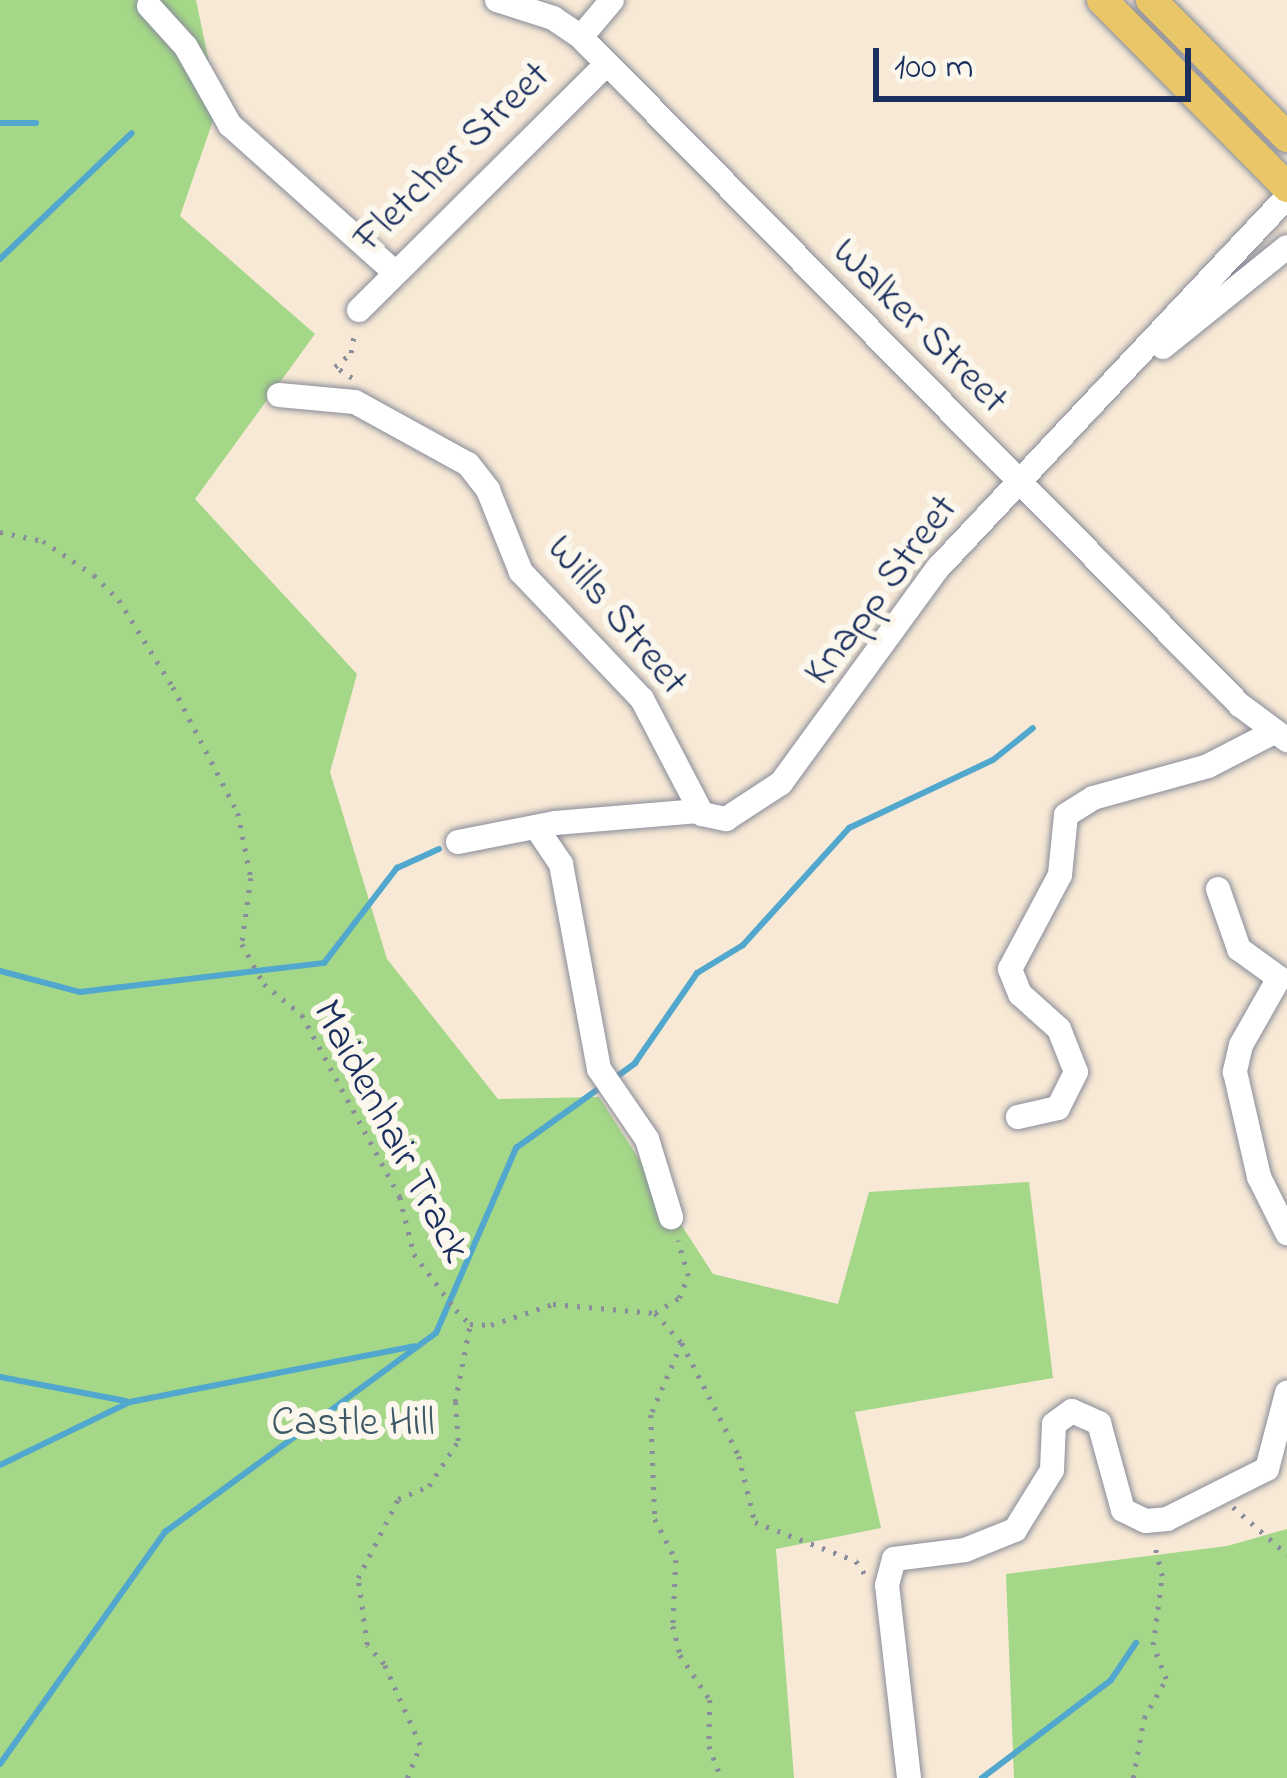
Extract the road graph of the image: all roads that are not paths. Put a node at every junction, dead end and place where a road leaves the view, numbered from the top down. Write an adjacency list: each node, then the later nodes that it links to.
1 (497, 0): 6 (street, Walker Street)
2 (612, 0): 6 (street, Fletcher Street)
3 (1102, 0): 9 (main road)
4 (1150, 0): 8 (main road)
5 (149, 6): 14 (street)
6 (581, 37): 7 (street, Walker Street)
7 (606, 65): 14 (street, Fletcher Street); 18 (street, Walker Street)
8 (1287, 136)
9 (1287, 187)
10 (1287, 197): 11 (street, Knapp Street)
11 (1243, 245): 13 (street); 16 (street, Knapp Street)
12 (1287, 247): 13 (street, Knapp Street)
13 (1265, 266): 16 (street, Knapp Street)
14 (392, 270): 15 (street, Fletcher Street)
15 (358, 310)
16 (1118, 380): 18 (street, Knapp Street)
17 (279, 395): 20 (street, Wills Street)
18 (1020, 482): 19 (street, Walker Street); 20 (street, Knapp Street)
19 (1280, 736): 27 (street)
20 (699, 811): 21 (street, Knapp Street)
21 (588, 821): 22 (street, Knapp Street); 24 (street)
22 (536, 827): 23 (street, Knapp Street); 24 (street)
23 (458, 842)
24 (561, 864): 28 (street)
25 (1218, 889): 26 (street)
26 (1283, 978): 29 (street)
27 (1018, 1117)
28 (671, 1217)
29 (1287, 1234)
30 (1287, 1393): 31 (street)
31 (909, 1778)

